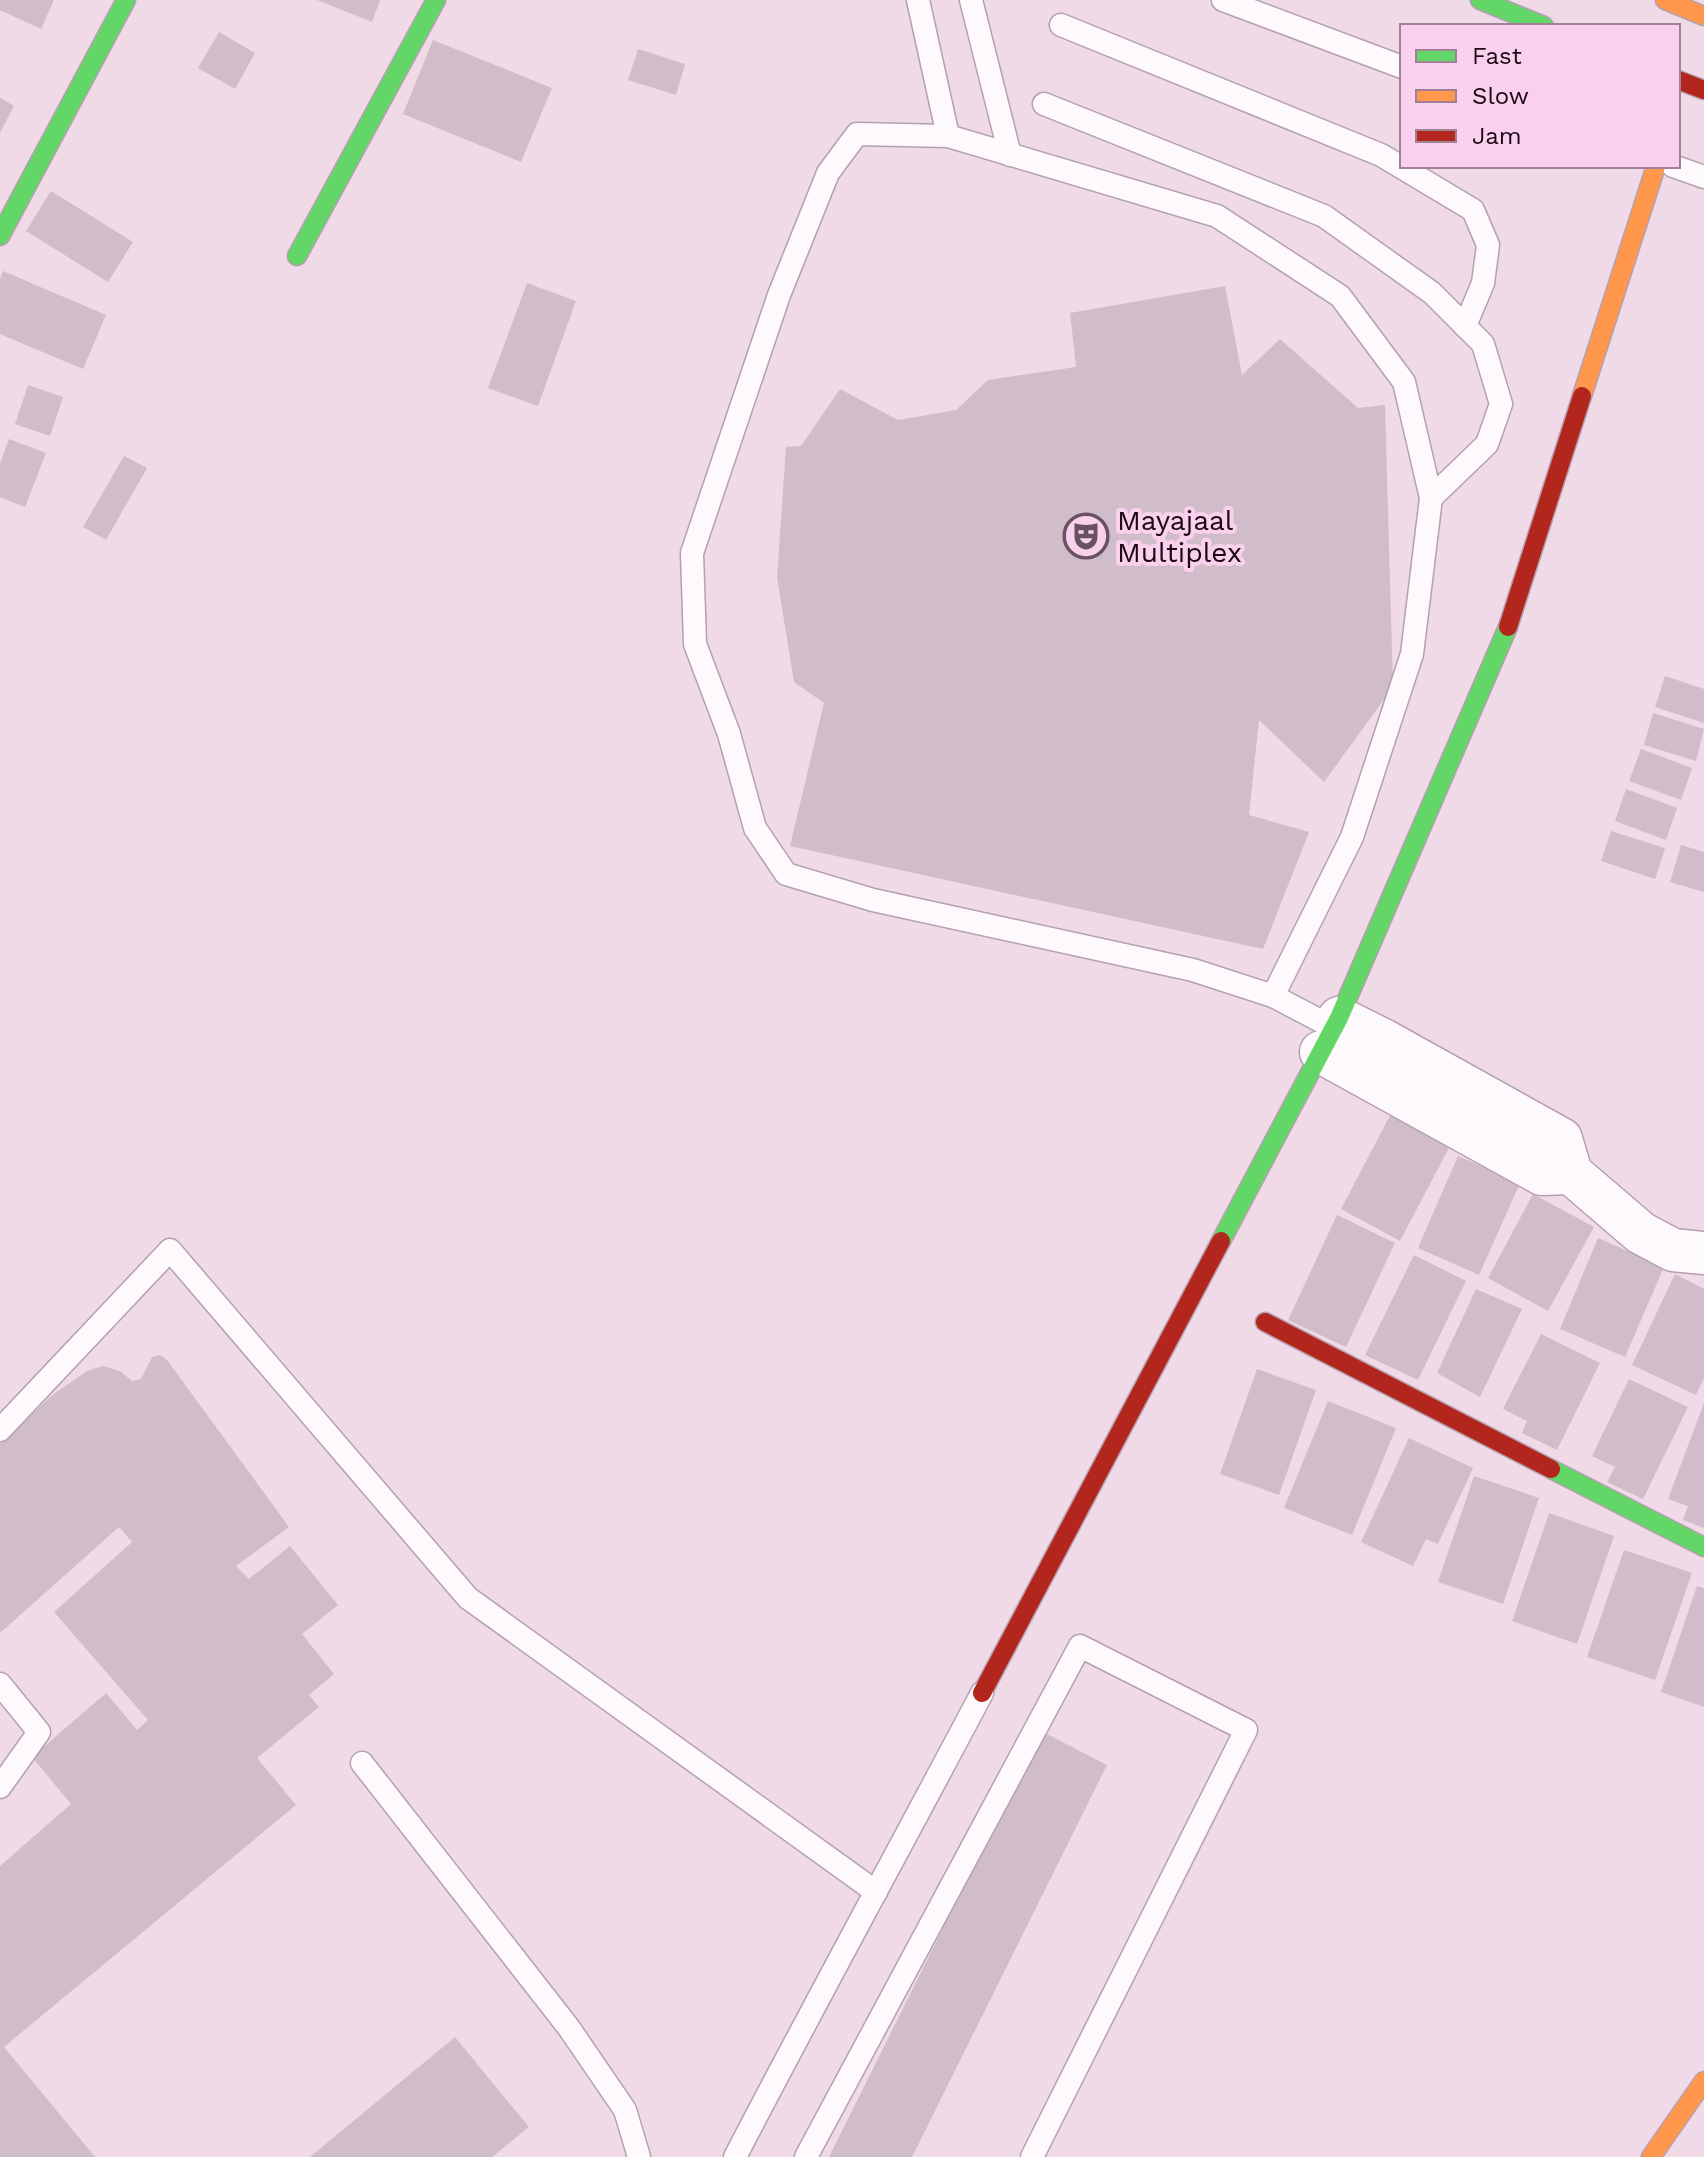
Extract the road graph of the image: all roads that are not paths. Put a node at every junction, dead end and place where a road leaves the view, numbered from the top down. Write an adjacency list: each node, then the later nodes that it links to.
1 (126, 0): 22 (street)
2 (436, 0): 23 (street)
3 (918, 0): 15 (lane)
4 (971, 0): 16 (lane)
5 (1223, 0): 11 (lane)
6 (1480, 0): 9 (street)
7 (1665, 0): 8 (street)
8 (1704, 16)
9 (1539, 24)
10 (1061, 25): 17 (lane)
11 (1400, 66)
12 (1680, 81): 13 (street)
13 (1704, 90)
14 (1044, 104): 24 (lane)
15 (948, 136): 16 (lane); 26 (lane)
16 (1010, 155): 25 (lane)
17 (1400, 166)
18 (1403, 168): 24 (lane)
19 (1655, 168): 27 (street)
20 (1679, 168): 21 (lane)
21 (1704, 177)
22 (0, 236)
23 (297, 256)
24 (1465, 326): 25 (lane)
25 (1431, 498): 26 (lane)
26 (1273, 996): 27 (lane)
27 (1331, 1032): 28 (street); 33 (street)
28 (1704, 1253)
29 (1265, 1322): 31 (street)
30 (0, 1430): 36 (lane)
31 (1704, 1547)
32 (0, 1684): 35 (lane)
33 (982, 1693): 36 (lane)
34 (362, 1763): 38 (lane)
35 (0, 1787)
36 (876, 1892): 39 (lane)
37 (1704, 2081): 42 (street)
38 (639, 2157)
39 (735, 2157)
40 (806, 2157): 41 (lane)
41 (1032, 2157)
42 (1651, 2157)

